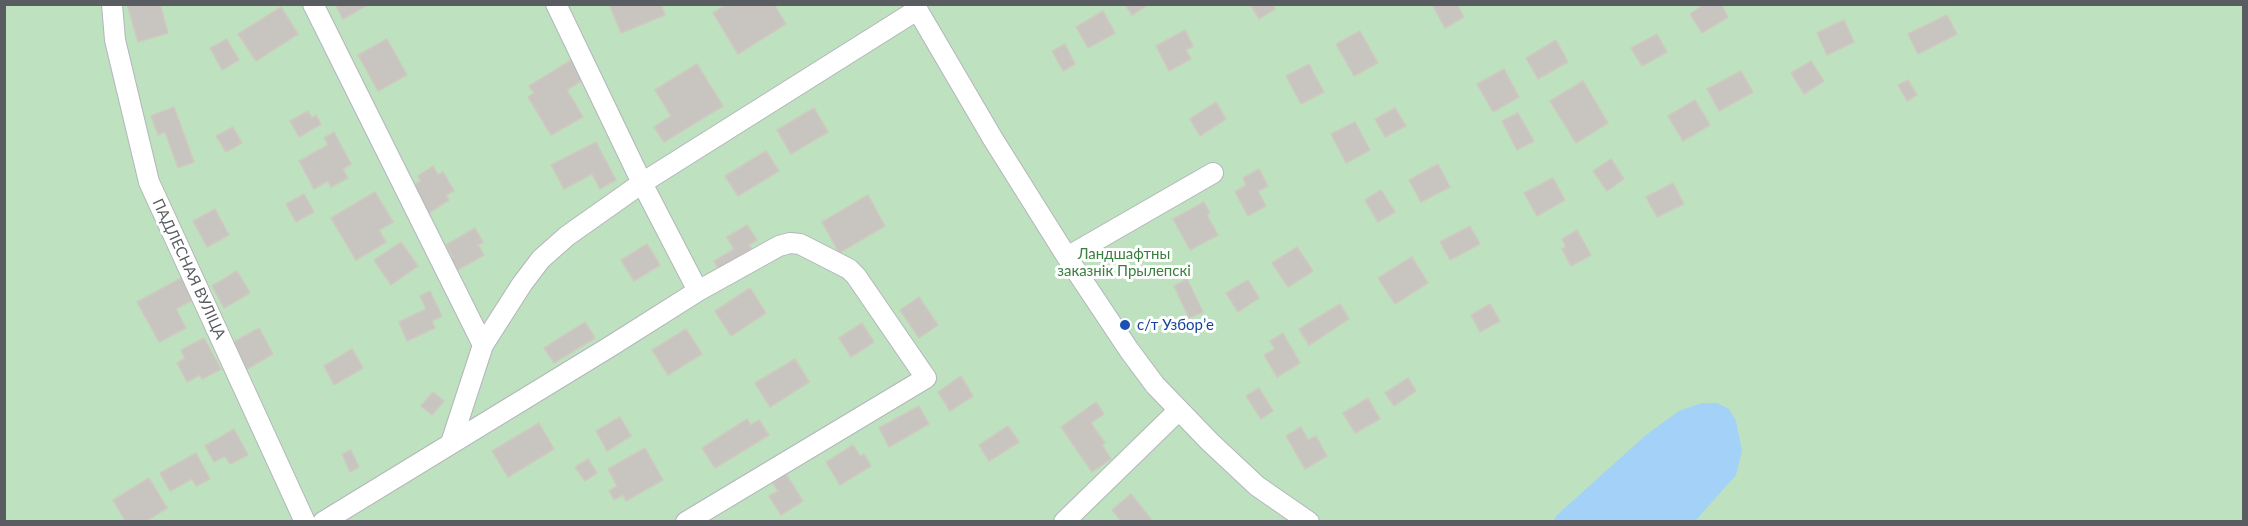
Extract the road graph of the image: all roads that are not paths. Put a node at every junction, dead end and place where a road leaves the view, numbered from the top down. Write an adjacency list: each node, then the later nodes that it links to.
1 (112, 4): 12 (street, ПАДЛЕСНАЯ ВУЛІЦА)
2 (313, 4): 9 (street)
3 (556, 4): 6 (street)
4 (915, 7): 6 (street); 7 (street)
5 (1213, 173): 7 (street)
6 (642, 183): 8 (street); 9 (street)
7 (1067, 257): 10 (street)
8 (698, 291): 11 (street); 14 (street)
9 (483, 345): 11 (street)
10 (1179, 410): 15 (street); 16 (street)
11 (451, 443): 13 (street)
12 (305, 522)
13 (322, 522)
14 (686, 522)
15 (1064, 522)
16 (1309, 522)

